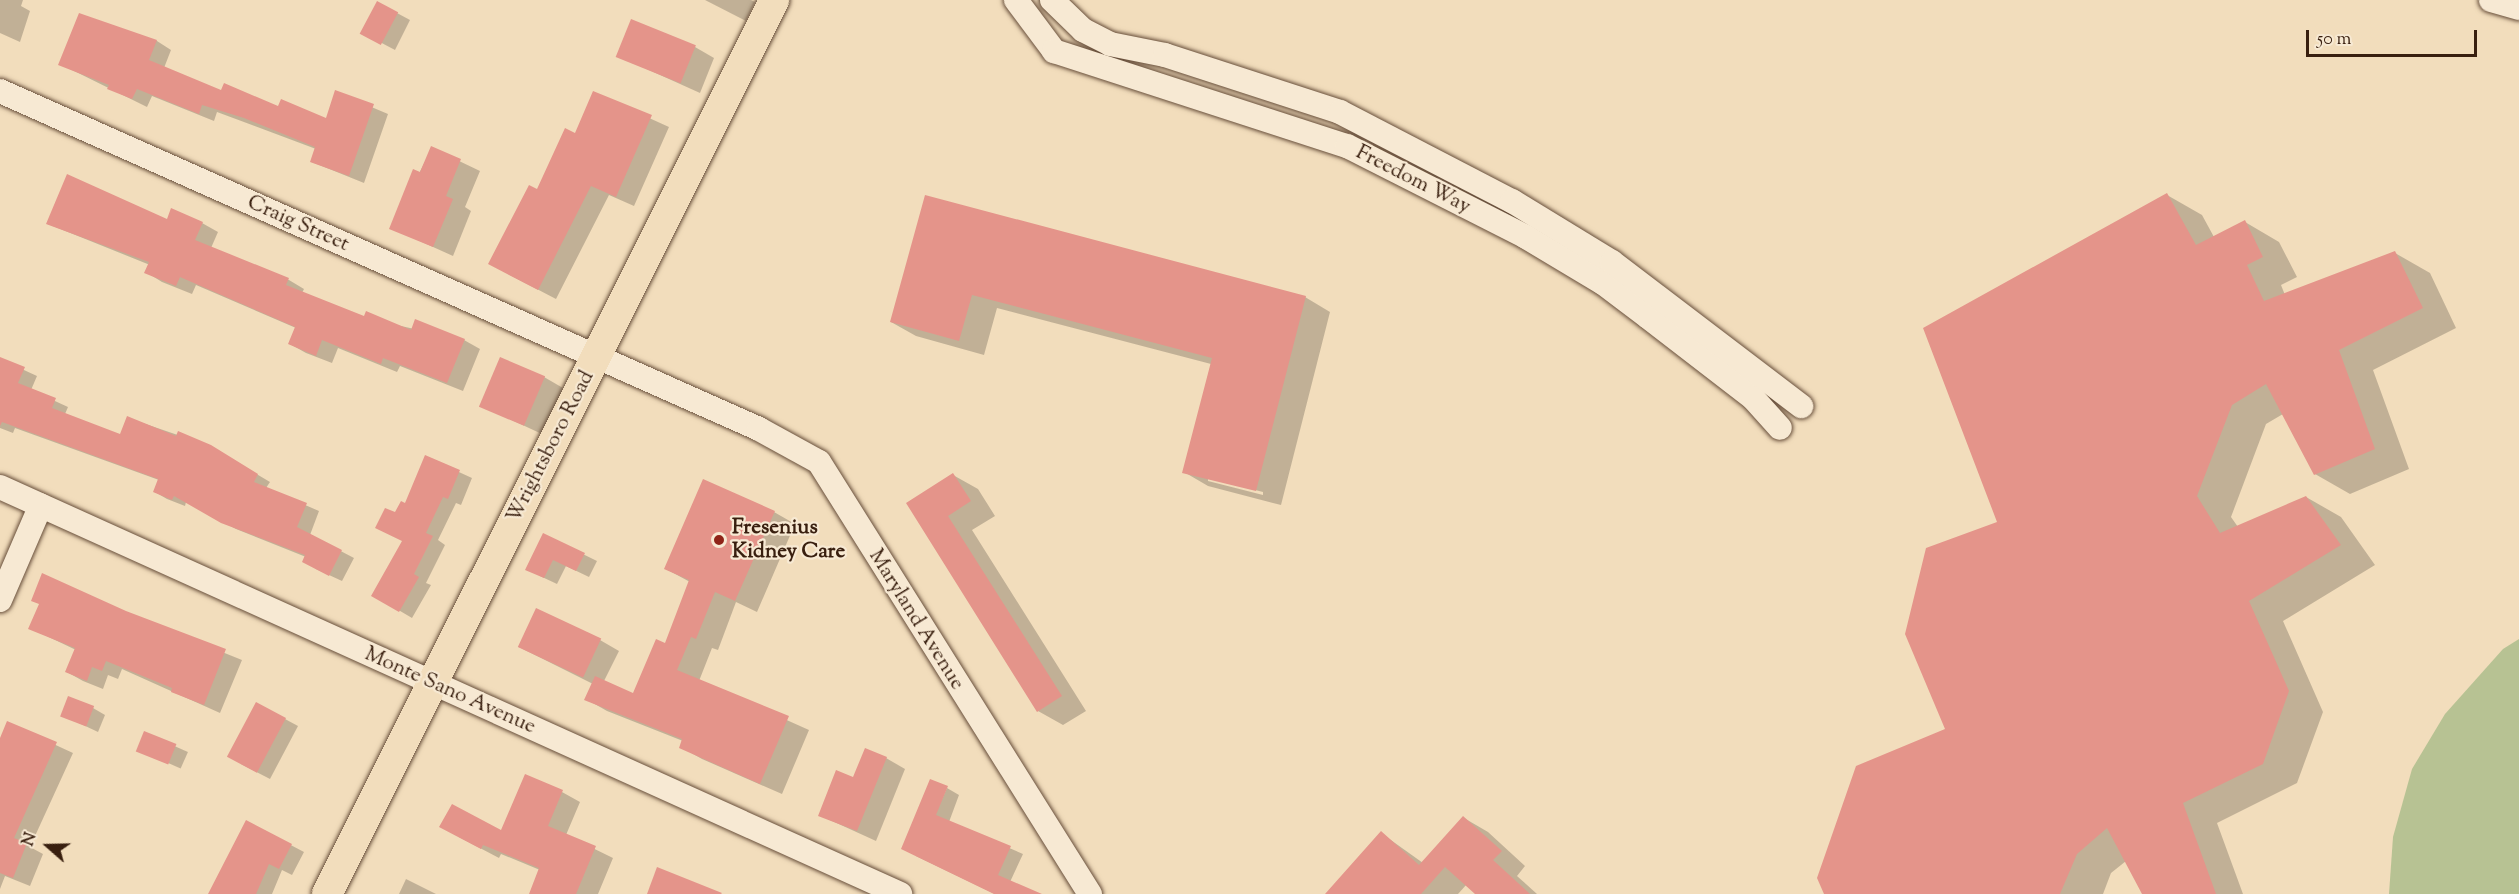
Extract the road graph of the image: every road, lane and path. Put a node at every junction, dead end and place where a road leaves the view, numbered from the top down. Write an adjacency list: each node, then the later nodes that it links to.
1 (774, 0): 7 (main road, Wrightsboro Road)
2 (1016, 0): 9 (street, Freedom Way)
3 (1052, 0): 8 (street, Freedom Way)
4 (2490, 0): 5 (street)
5 (2519, 8)
6 (0, 91): 7 (street, Craig Street)
7 (596, 357): 13 (main road, Wrightsboro Road); 16 (street, Maryland Avenue)
8 (1801, 406)
9 (1780, 428)
10 (0, 487): 11 (street, Monte Sano Avenue)
11 (41, 505): 12 (street); 13 (street, Monte Sano Avenue)
12 (0, 600)
13 (433, 683): 14 (main road, Wrightsboro Road); 15 (street, Monte Sano Avenue)
14 (327, 894)
15 (900, 894)
16 (1089, 894)

